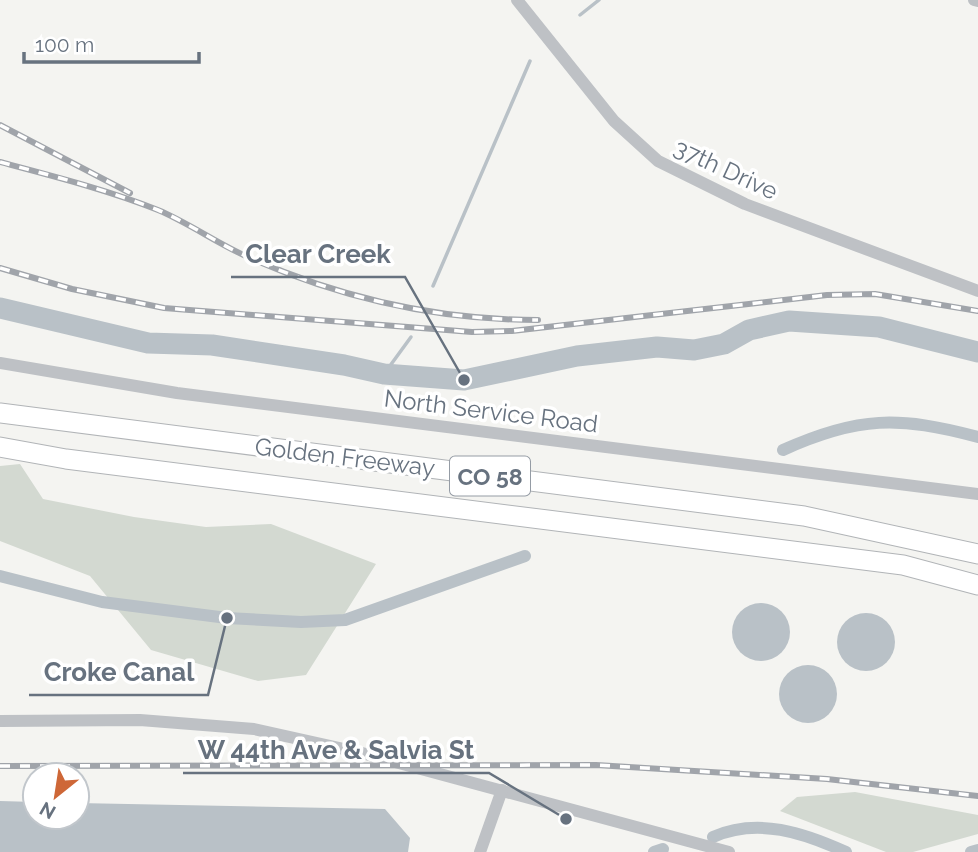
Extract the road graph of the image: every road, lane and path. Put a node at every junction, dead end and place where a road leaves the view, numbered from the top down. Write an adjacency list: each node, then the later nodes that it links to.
1 (517, 0): 2 (street, 37th Drive)
2 (978, 291)
3 (0, 363): 6 (street, North Service Road)
4 (0, 413): 7 (highway, Golden Freeway / CO 58)
5 (0, 447): 8 (highway, Golden Freeway / CO 58)
6 (978, 494)
7 (978, 554)
8 (978, 584)
9 (0, 721): 10 (street)
10 (502, 790): 11 (street); 12 (street)
11 (480, 852)
12 (729, 852)

